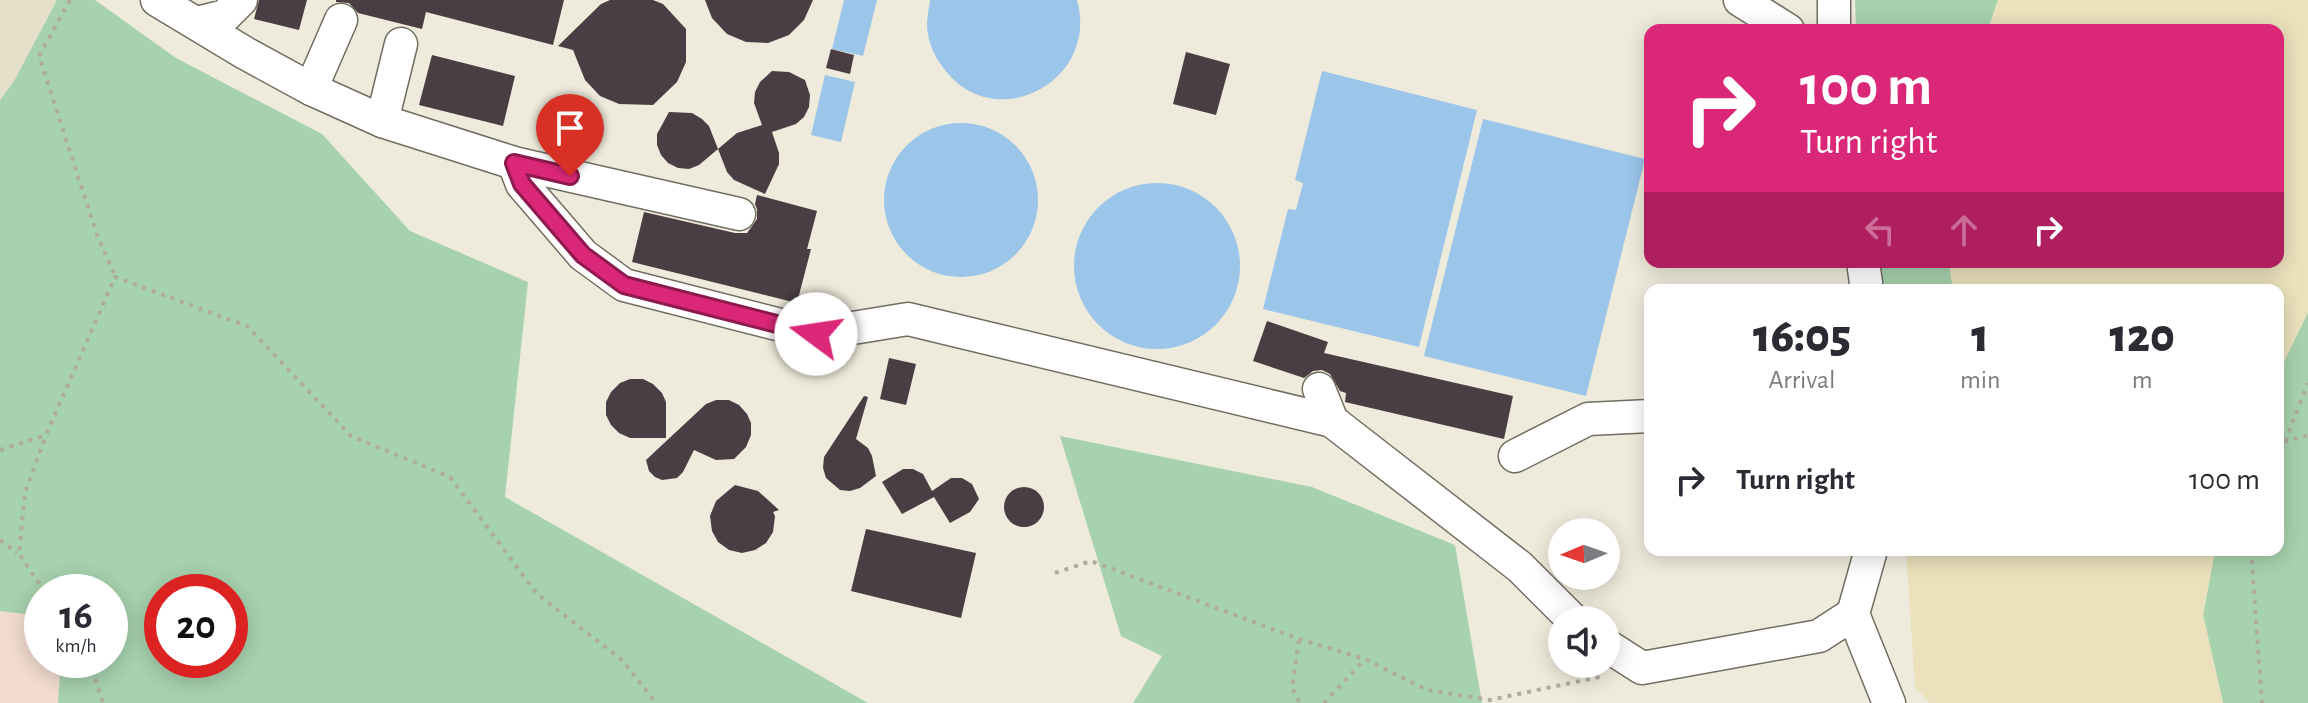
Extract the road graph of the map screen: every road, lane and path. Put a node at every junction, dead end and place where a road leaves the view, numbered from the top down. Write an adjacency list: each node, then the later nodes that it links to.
1 (70, 0): 15 (path)
2 (157, 0): 7 (street)
3 (241, 0): 7 (street)
4 (1740, 0): 8 (street)
5 (1834, 0): 9 (street)
6 (341, 20): 11 (street)
7 (197, 23): 11 (street)
8 (1778, 24)
9 (1834, 24)
10 (401, 44): 12 (street)
11 (311, 89): 12 (street)
12 (382, 121): 13 (street)
13 (514, 163): 14 (street); 19 (street)
14 (739, 214)
15 (115, 277): 20 (path); 39 (path)
16 (2308, 383): 22 (path)
17 (1319, 389): 19 (street)
18 (1644, 416): 24 (street)
19 (1332, 421): 31 (street)
20 (46, 435): 23 (path); 26 (path)
21 (2308, 435): 22 (path)
22 (2284, 442)
23 (0, 450)
24 (1515, 456)
25 (0, 540): 26 (path)
26 (19, 554): 30 (path)
27 (1869, 556): 32 (street)
28 (2251, 556): 43 (path)
29 (1055, 573): 33 (path)
30 (33, 574)
31 (1559, 606)
32 (1853, 614): 36 (street); 42 (street)
33 (1299, 639): 35 (path); 40 (path)
34 (1620, 654): 36 (street)
35 (1365, 659): 36 (path); 41 (path)
36 (1642, 668)
37 (95, 678): 38 (path)
38 (103, 703)
39 (656, 703)
40 (1300, 703)
41 (1324, 703)
42 (1889, 703)
43 (2262, 703)

